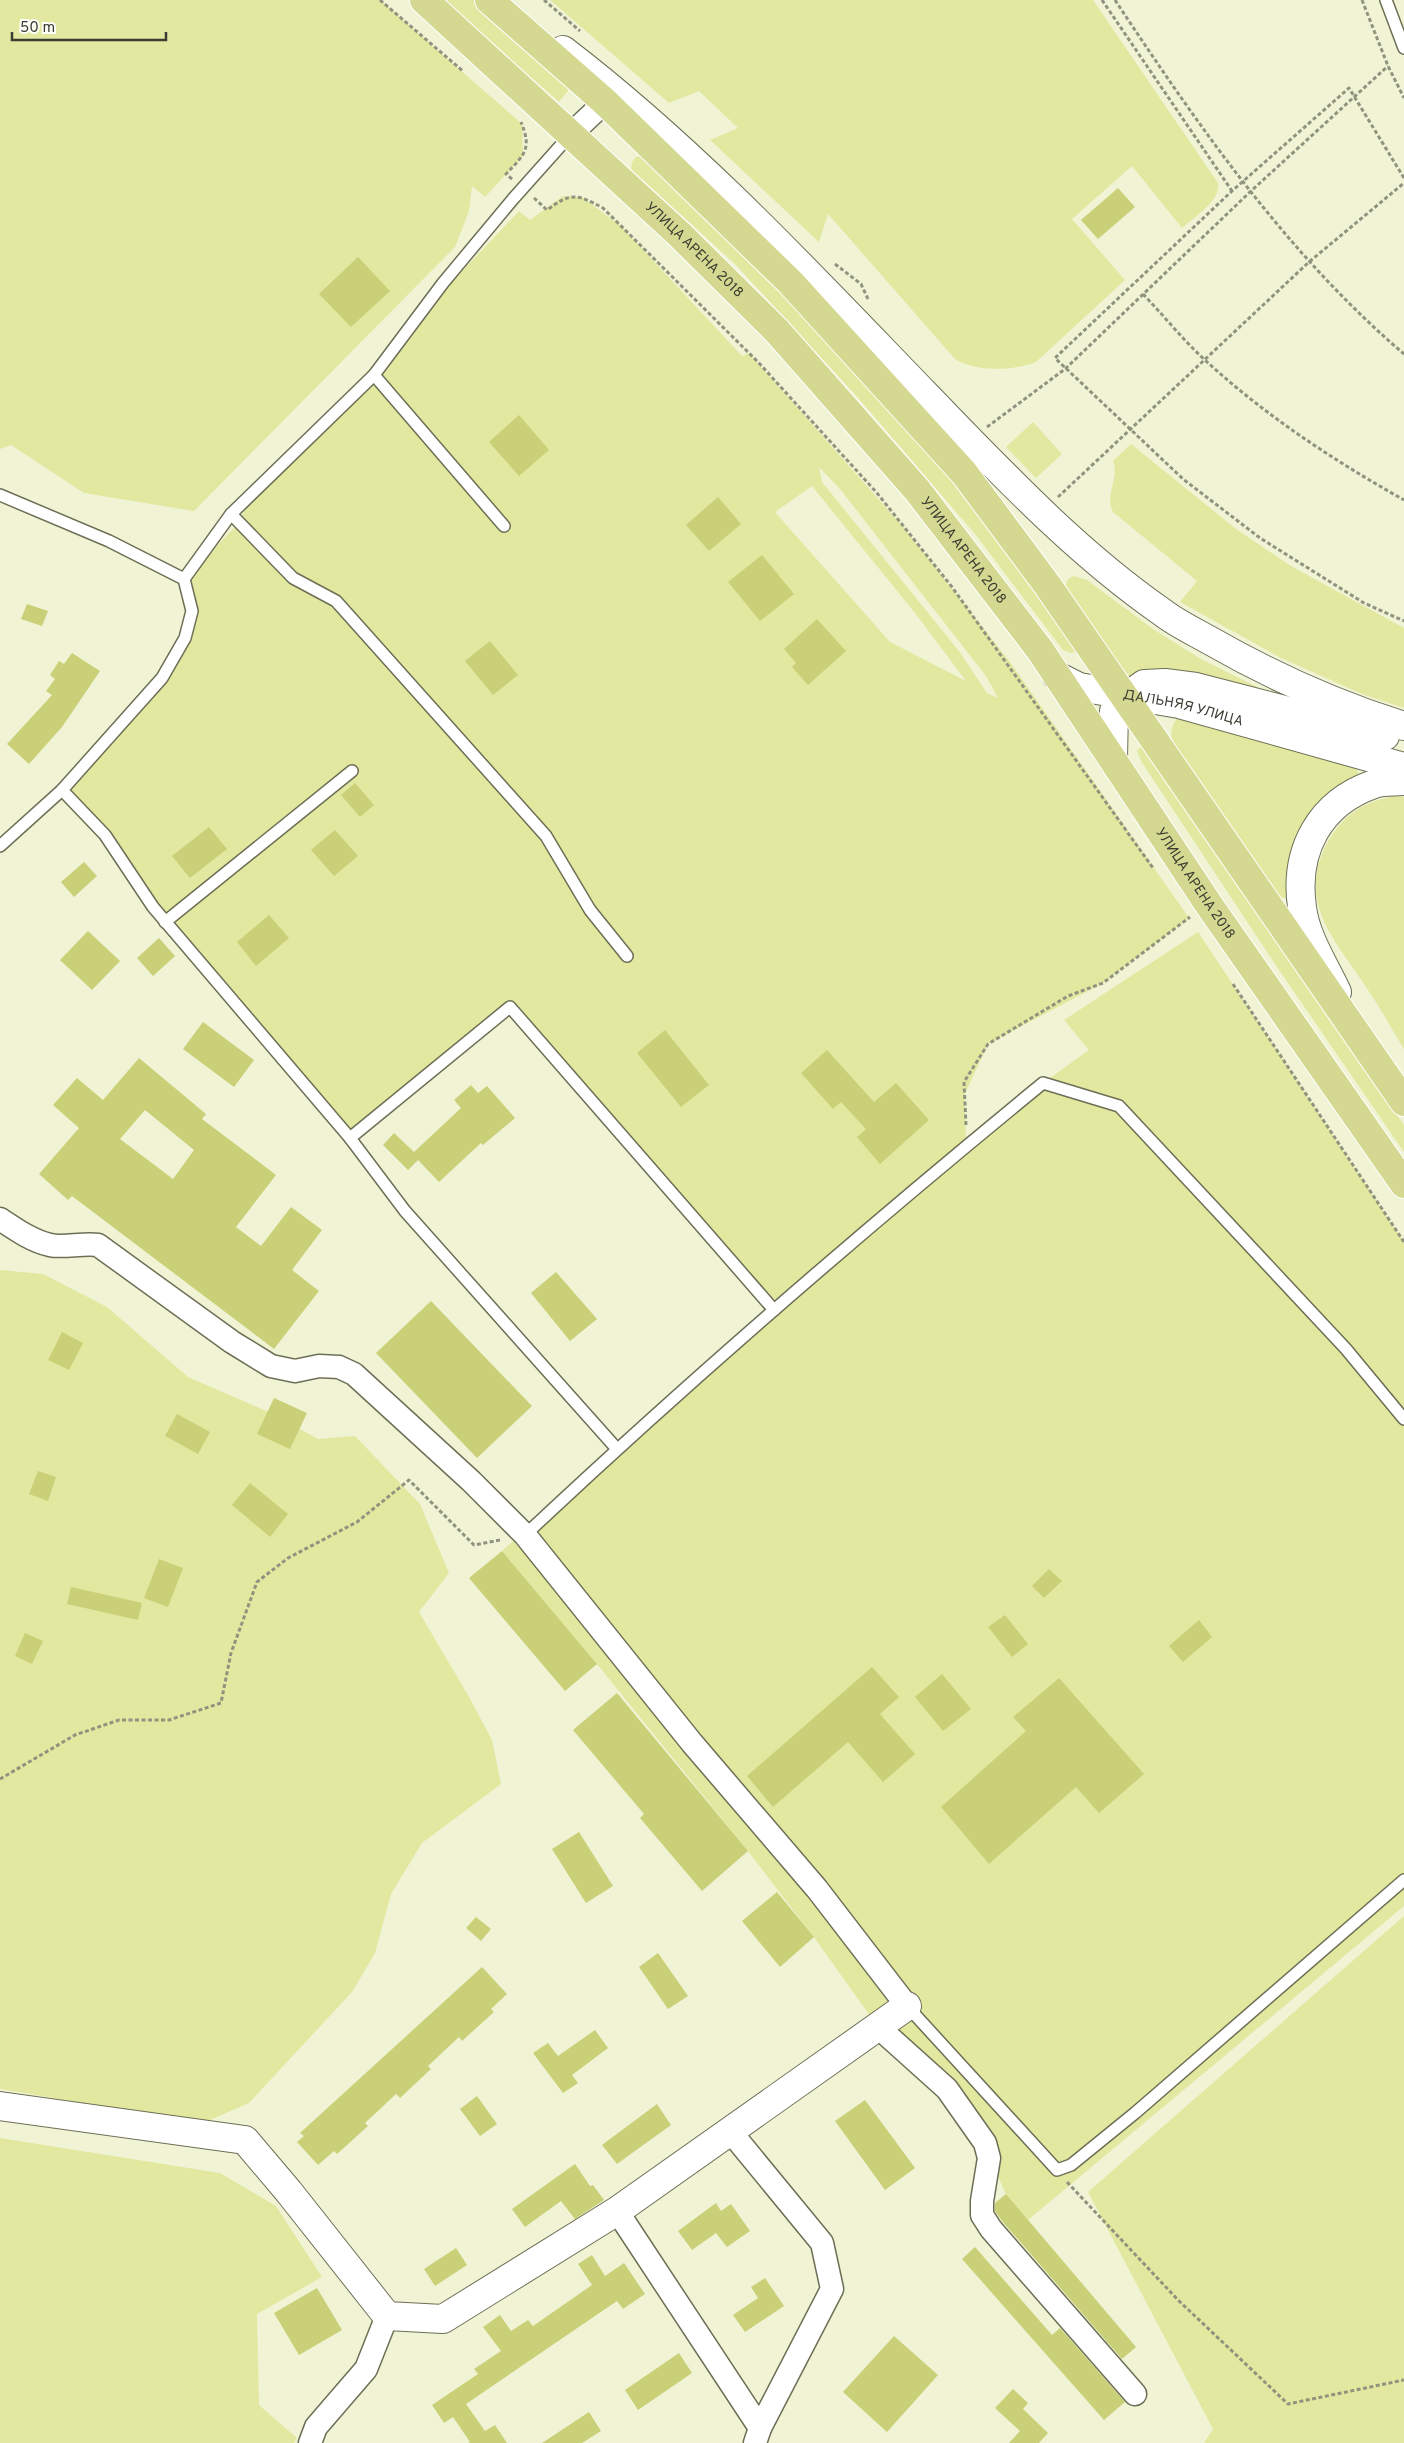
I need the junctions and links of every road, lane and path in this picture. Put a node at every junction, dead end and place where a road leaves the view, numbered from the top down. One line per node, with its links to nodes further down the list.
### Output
1 (380, 0): 11 (path)
2 (424, 0): 16 (main road, УЛИЦА АРЕНА 2018)
3 (489, 0): 14 (main road)
4 (499, 0): 43 (main road)
5 (1102, 0): 21 (path)
6 (1115, 0): 19 (path)
7 (1362, 0): 10 (path)
8 (1386, 0): 9 (lane)
9 (1404, 48)
10 (1388, 66): 12 (path); 13 (path)
11 (468, 76)
12 (1355, 98): 18 (path); 19 (path); 22 (path)
13 (1404, 98)
14 (605, 102): 16 (street); 42 (main road)
15 (520, 120): 17 (path)
16 (571, 134): 31 (lane); 41 (main road, УЛИЦА АРЕНА 2018)
17 (506, 174)
18 (1404, 178)
19 (1242, 182): 21 (path); 22 (path)
20 (1404, 183): 24 (path)
21 (1232, 192): 30 (path)
22 (1252, 192): 24 (path); 26 (path)
23 (547, 210): 51 (path)
24 (1309, 262): 28 (path); 29 (path)
25 (861, 284): 27 (path)
26 (1143, 294): 29 (path); 30 (path)
27 (869, 300)
28 (1404, 354)
29 (1205, 360): 32 (path); 35 (path)
30 (1065, 369): 32 (path); 33 (path)
31 (374, 376): 37 (lane); 38 (lane)
32 (1130, 430): 36 (path); 40 (path)
33 (982, 431)
34 (0, 495): 39 (lane)
35 (1404, 500)
36 (1052, 502)
37 (231, 514): 39 (lane); 54 (lane)
38 (504, 526)
39 (184, 579): 49 (lane)
40 (1404, 621)
41 (1057, 676): 42 (main road); 45 (main road, УЛИЦА АРЕНА 2018)
42 (1126, 696): 44 (main road, ДАЛЬНЯЯ УЛИЦА); 45 (main road); 46 (main road, ДАЛЬНЯЯ УЛИЦА); 56 (main road)
43 (1404, 726)
44 (1404, 740)
45 (1113, 758): 52 (main road, УЛИЦА АРЕНА 2018)
46 (1404, 768)
47 (352, 771): 53 (lane)
48 (1404, 781): 56 (main road)
49 (62, 790): 50 (lane); 53 (lane)
50 (0, 846)
51 (1154, 870)
52 (1193, 915): 59 (path); 60 (main road, УЛИЦА АРЕНА 2018)
53 (165, 922): 58 (lane)
54 (628, 956)
55 (1231, 982): 62 (path)
56 (1354, 1027): 57 (main road)
57 (1404, 1102)
58 (350, 1138): 63 (lane); 65 (lane)
59 (966, 1146): 63 (lane); 64 (lane)
60 (1404, 1184)
61 (0, 1219): 66 (street)
62 (1404, 1242)
63 (774, 1310): 65 (lane)
64 (1404, 1419)
65 (617, 1449): 66 (lane)
66 (525, 1535): 67 (path); 69 (street)
67 (0, 1778)
68 (1404, 1880): 73 (lane)
69 (907, 2006): 70 (main road); 73 (lane)
70 (878, 2027): 72 (main road); 77 (street)
71 (0, 2106): 75 (main road)
72 (730, 2131): 74 (main road); 78 (street)
73 (1057, 2170): 76 (path)
74 (617, 2211): 75 (main road); 78 (street)
75 (387, 2316): 79 (street)
76 (1404, 2380)
77 (1135, 2394)
78 (758, 2435)
79 (310, 2443)

